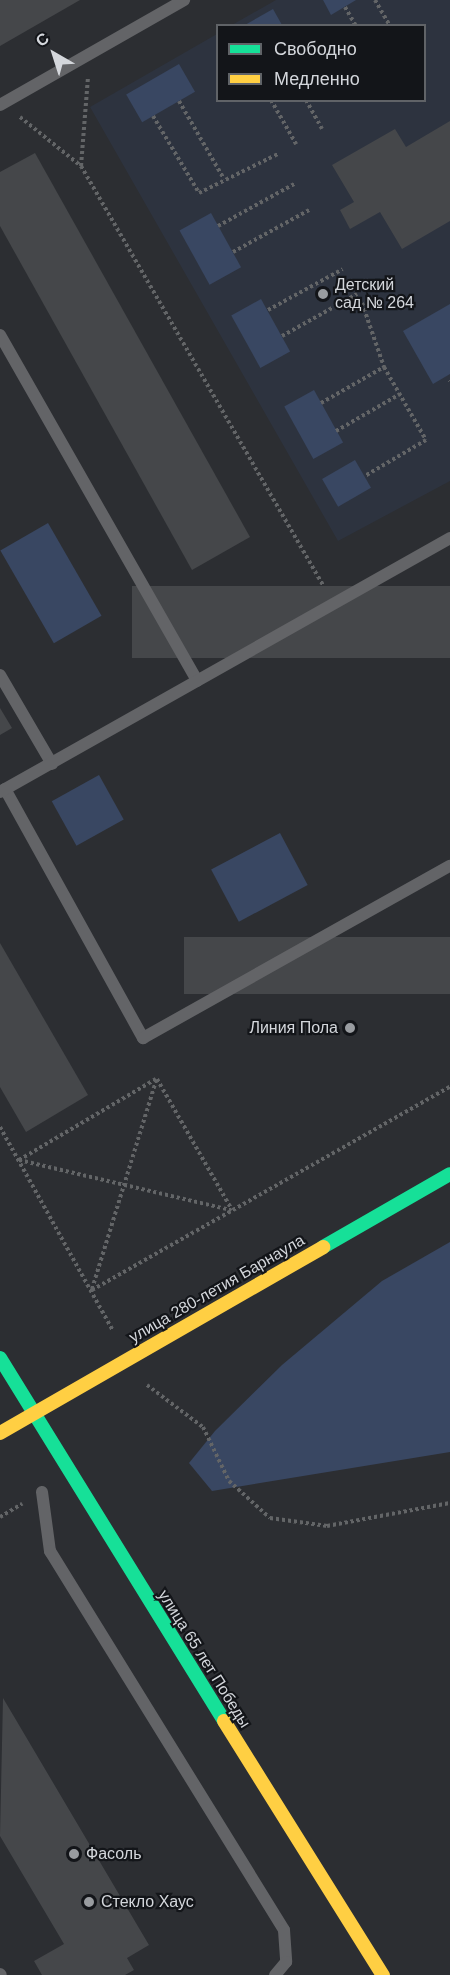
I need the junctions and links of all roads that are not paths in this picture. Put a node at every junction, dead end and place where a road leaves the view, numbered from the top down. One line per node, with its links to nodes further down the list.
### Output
1 (184, 0): 2 (lane)
2 (2, 104)
3 (0, 334): 6 (lane)
4 (450, 538): 6 (lane)
5 (0, 675): 7 (lane)
6 (197, 681): 7 (lane)
7 (52, 764): 8 (lane)
8 (2, 791): 9 (lane)
9 (450, 866)
10 (450, 1174): 12 (street, улица 280-летия Барнаула)
11 (0, 1358): 12 (street, улица 65 лет Победы)
12 (32, 1415): 13 (street, улица 280-летия Барнаула); 16 (street, улица 65 лет Победы)
13 (0, 1433)
14 (42, 1492): 15 (lane)
15 (275, 1975)
16 (383, 1975)

